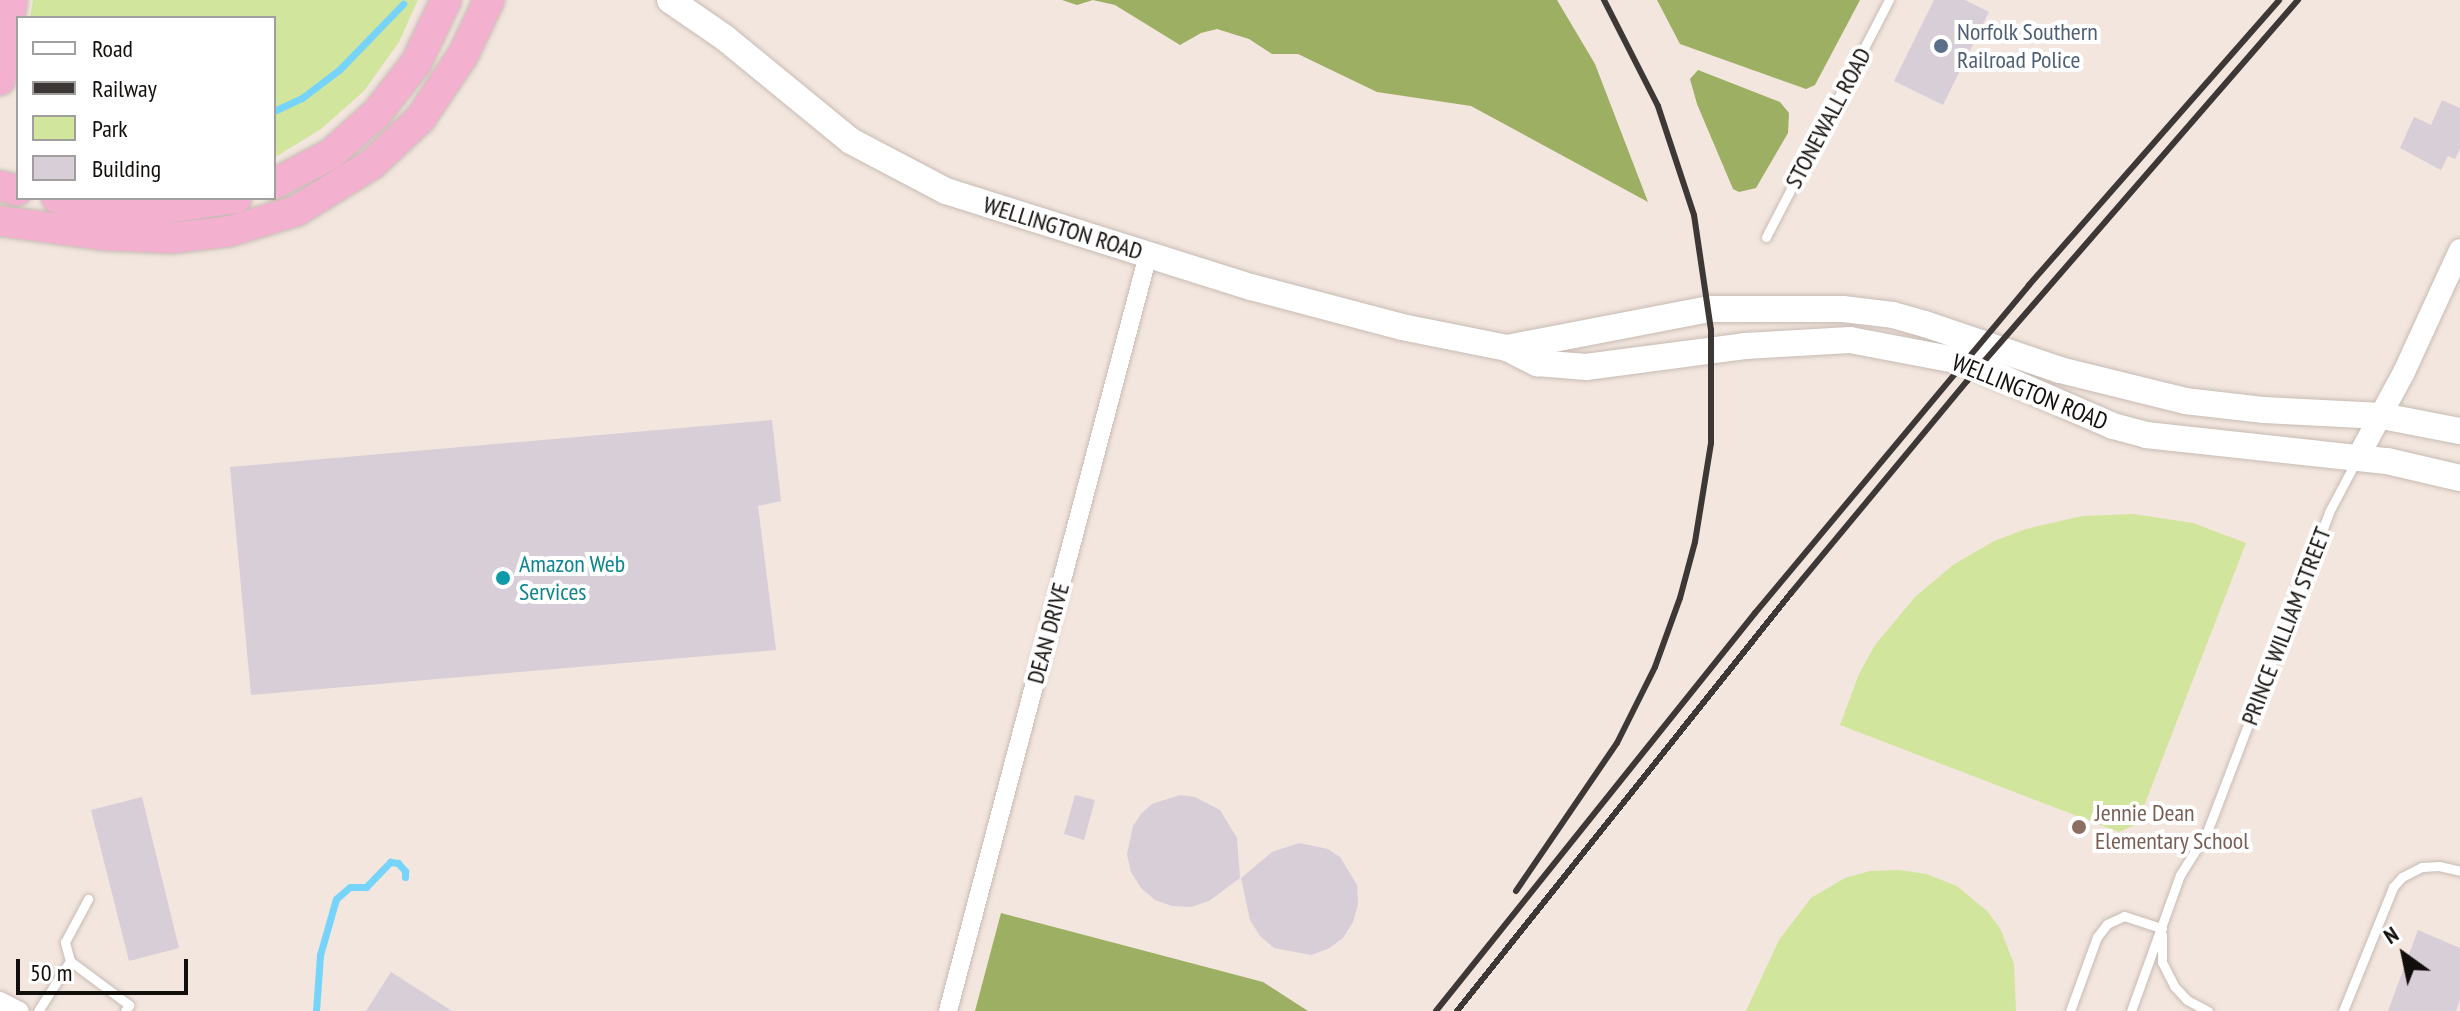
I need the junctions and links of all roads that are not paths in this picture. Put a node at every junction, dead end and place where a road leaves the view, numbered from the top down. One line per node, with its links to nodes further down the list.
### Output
1 (12, 0): 6 (highway)
2 (446, 0): 7 (highway)
3 (489, 0): 10 (highway)
4 (670, 0): 13 (main road, WELLINGTON ROAD)
5 (1889, 0): 11 (lane, STONEWALL ROAD)
6 (0, 80)
7 (276, 183)
8 (67, 200): 9 (highway)
9 (222, 200)
10 (0, 221)
11 (1766, 237)
12 (2460, 250): 15 (street, PRINCE WILLIAM STREET)
13 (1148, 255): 14 (main road, WELLINGTON ROAD); 27 (street, DEAN DRIVE)
14 (1507, 348): 15 (main road, WELLINGTON ROAD); 17 (main road, WELLINGTON ROAD)
15 (2382, 416): 16 (main road, WELLINGTON ROAD); 17 (street, PRINCE WILLIAM STREET)
16 (2460, 431)
17 (2357, 459): 18 (main road, WELLINGTON ROAD); 21 (lane, PRINCE WILLIAM STREET)
18 (2460, 478)
19 (2460, 871): 31 (lane)
20 (88, 899): 22 (lane)
21 (2162, 928): 28 (lane); 29 (lane, PRINCE WILLIAM STREET); 30 (lane)
22 (70, 961): 25 (lane); 26 (lane)
23 (0, 1001): 24 (street)
24 (20, 1011)
25 (38, 1011)
26 (125, 1011)
27 (948, 1011)
28 (2070, 1011)
29 (2131, 1011)
30 (2208, 1011)
31 (2343, 1011)

